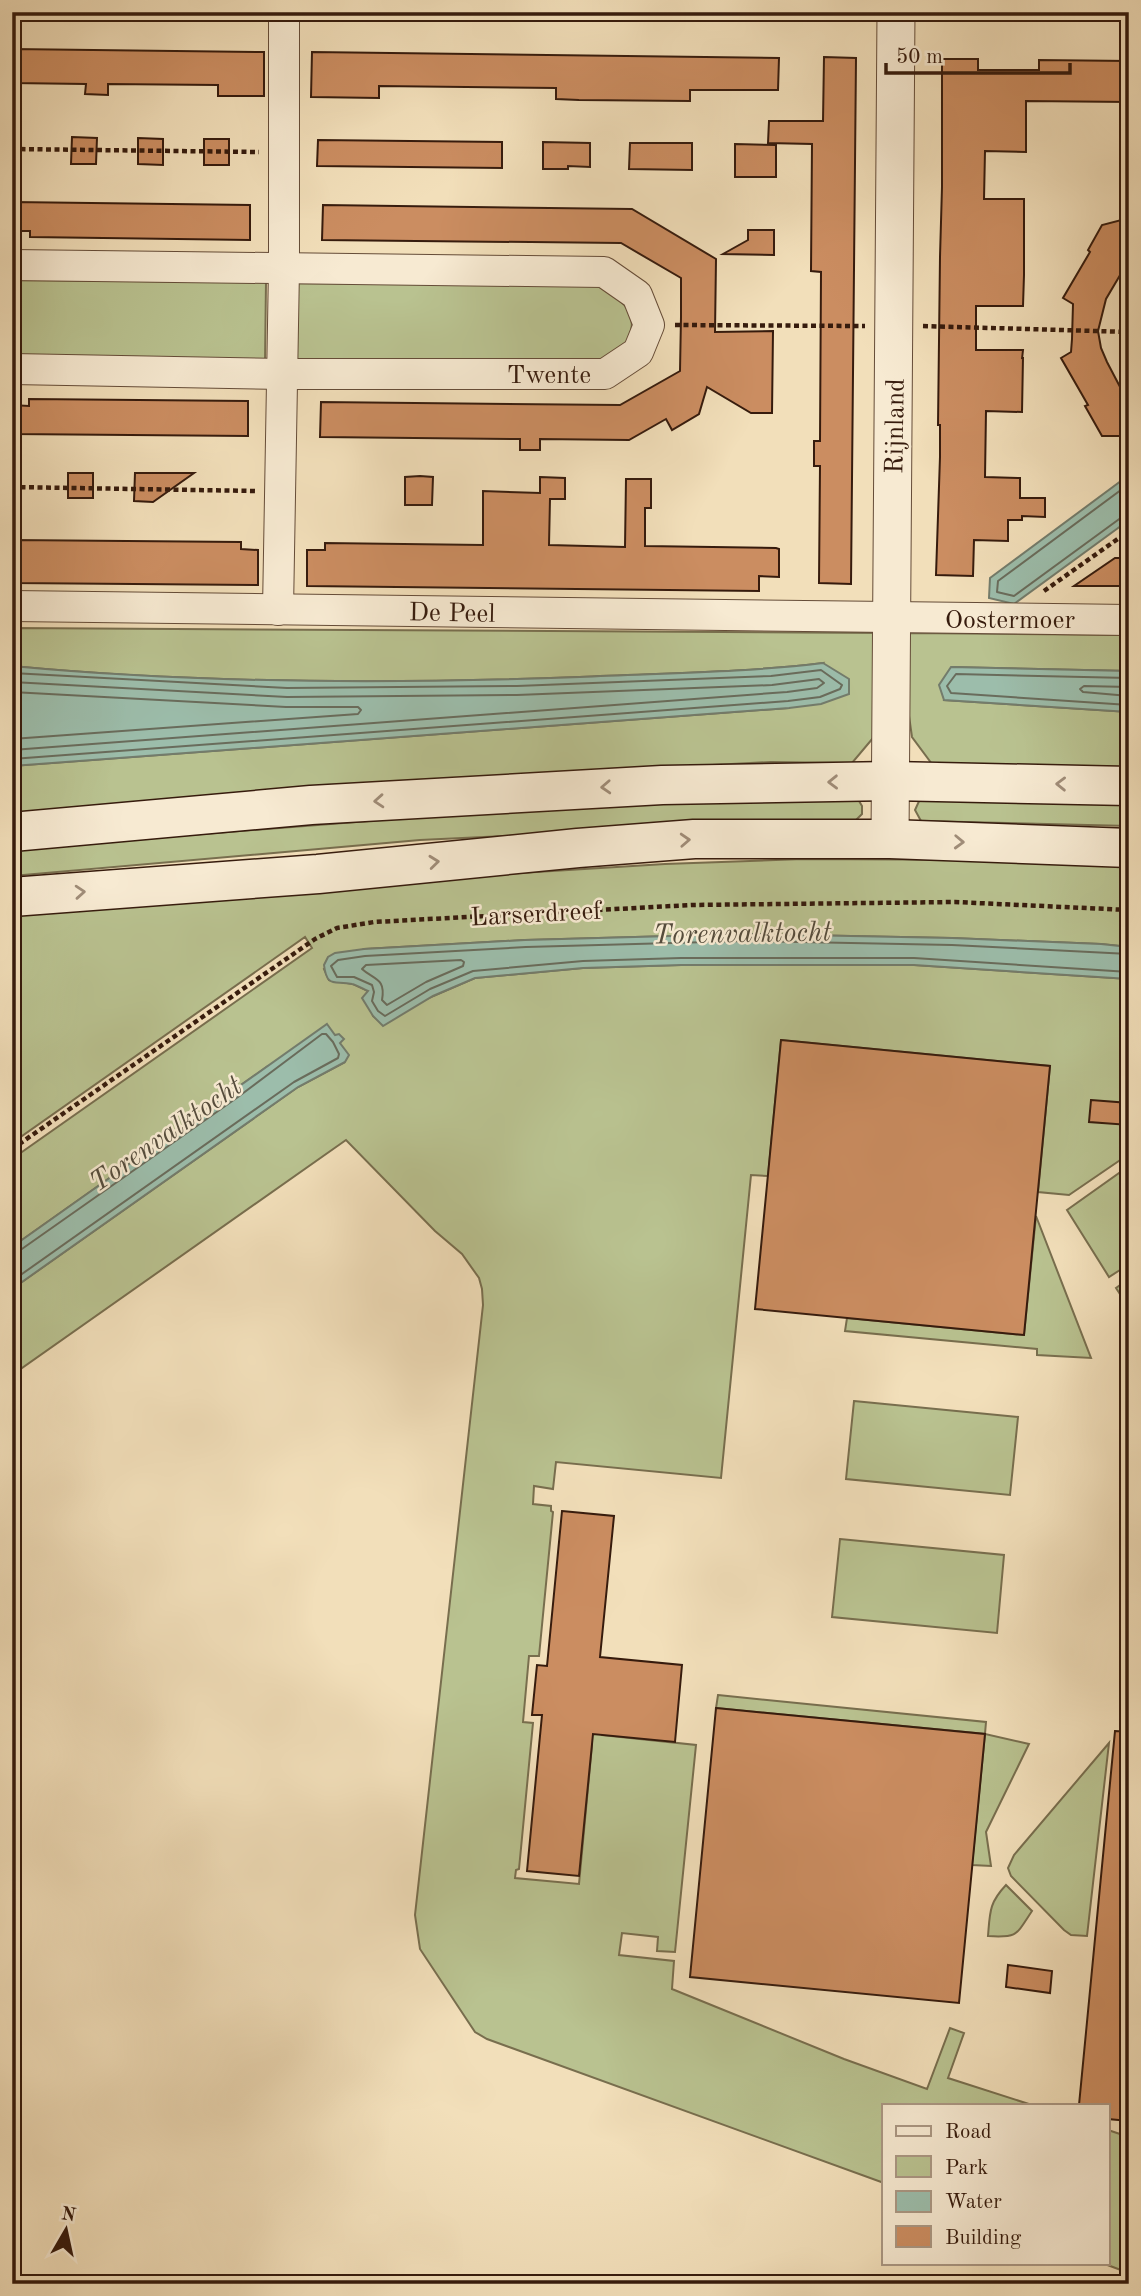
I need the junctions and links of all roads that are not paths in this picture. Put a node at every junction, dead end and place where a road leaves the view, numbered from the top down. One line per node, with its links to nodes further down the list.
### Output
1 (284, 12): 4 (street)
2 (896, 12): 9 (street, Rijnland)
3 (12, 265): 4 (street, Twente)
4 (284, 268): 6 (street); 6 (street, Twente)
5 (12, 369): 6 (street, Twente)
6 (282, 374): 8 (street)
7 (12, 606): 8 (street, De Peel)
8 (278, 610): 9 (street, De Peel)
9 (891, 618): 10 (street, Oostermoer); 11 (street, Rijnland)
10 (1129, 620)
11 (891, 780): 12 (main road, one-way to 11); 13 (main road, one-way to 13); 14 (street, Rijnland)
12 (1129, 786)
13 (12, 831)
14 (890, 839): 15 (main road, one-way to 15); 16 (main road, one-way to 14)
15 (1129, 848)
16 (12, 897)

